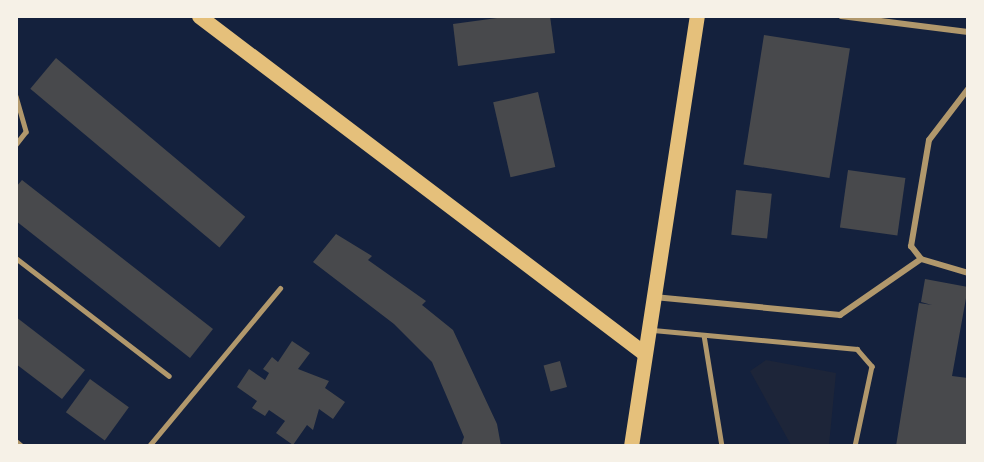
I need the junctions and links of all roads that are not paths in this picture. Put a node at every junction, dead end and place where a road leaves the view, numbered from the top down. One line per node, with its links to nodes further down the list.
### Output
1 (199, 16): 15 (main road)
2 (697, 16): 12 (main road)
3 (841, 16): 4 (street)
4 (968, 32)
5 (968, 89): 9 (street)
6 (16, 96): 7 (lane)
7 (16, 145)
8 (16, 258): 16 (lane)
9 (921, 259): 10 (street); 12 (street)
10 (968, 273)
11 (280, 288): 19 (lane)
12 (652, 297): 13 (main road)
13 (647, 329): 14 (lane); 15 (main road)
14 (704, 335): 21 (lane); 22 (lane)
15 (644, 353): 20 (main road)
16 (169, 376)
17 (16, 441): 18 (lane)
18 (22, 446)
19 (149, 446)
20 (631, 446)
21 (722, 446)
22 (855, 446)

